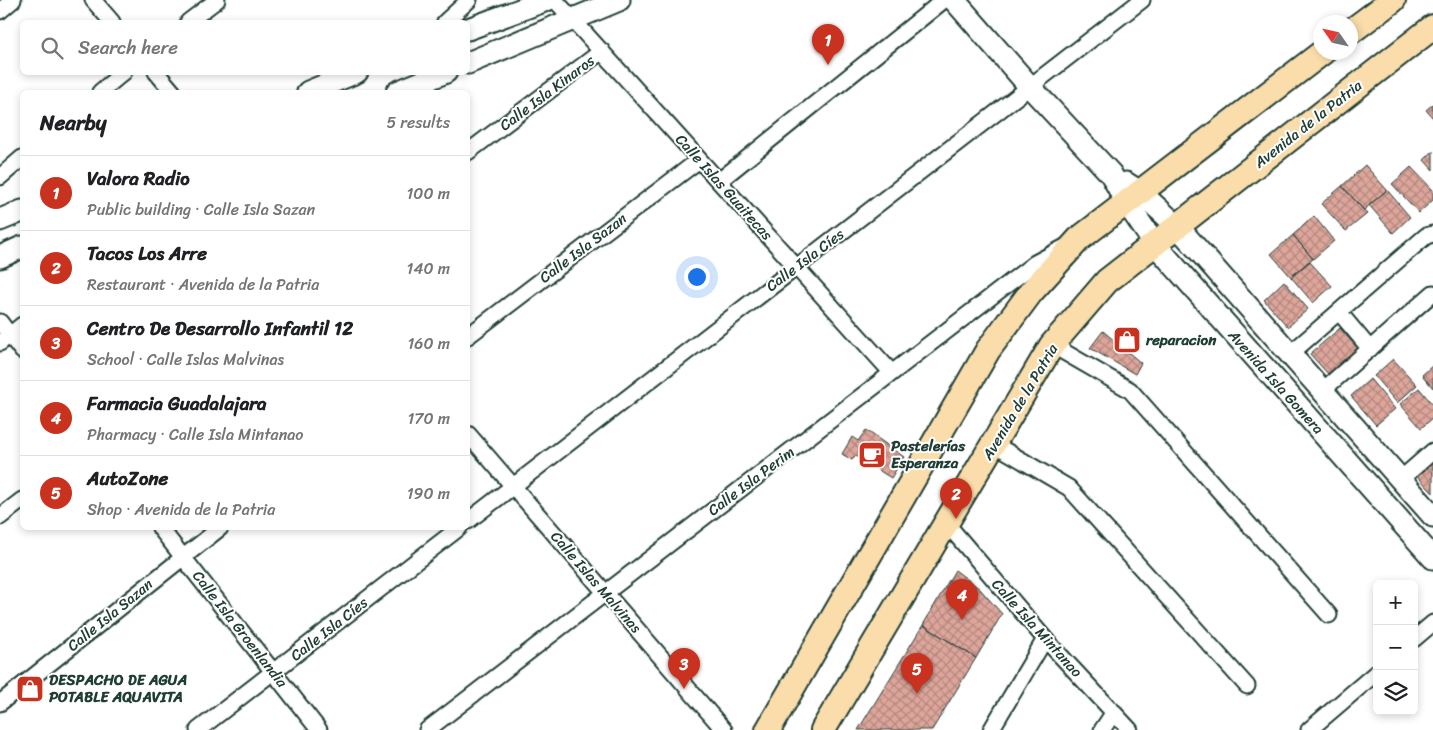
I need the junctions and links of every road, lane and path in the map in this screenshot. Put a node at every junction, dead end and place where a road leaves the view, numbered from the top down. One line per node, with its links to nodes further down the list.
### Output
1 (13, 0): 12 (street)
2 (93, 0): 13 (street)
3 (217, 0): 14 (street)
4 (470, 0): 15 (street)
5 (547, 0): 19 (street)
6 (556, 0): 16 (street, Calle Islas Guaitecas)
7 (619, 0): 16 (street)
8 (944, 0): 36 (street)
9 (954, 0): 27 (street, Avenida Isla Gomera)
10 (1142, 0): 27 (street, Calle Isla Cíes)
11 (1393, 0): 17 (main road)
12 (0, 11)
13 (110, 20)
14 (191, 20)
15 (447, 20)
16 (573, 20): 20 (street, Calle Islas Guaitecas); 22 (street)
17 (1358, 26)
18 (1433, 27): 40 (main road, Avenida de la Patria)
19 (470, 28)
20 (602, 51): 32 (street, Calle Isla Kinaros); 34 (street, Calle Islas Guaitecas)
21 (1313, 60): 37 (main road)
22 (470, 62)
23 (120, 75): 28 (street)
24 (159, 75): 29 (street)
25 (350, 75): 30 (street)
26 (439, 75): 31 (street)
27 (1031, 88): 37 (street, Avenida Isla Gomera); 46 (street, Calle Isla Cíes)
28 (102, 90)
29 (171, 90)
30 (313, 90)
31 (403, 90)
32 (470, 150)
33 (20, 160): 35 (street)
34 (699, 160): 36 (street, Calle Islas Guaitecas); 51 (street, Calle Isla Sazan)
35 (0, 176)
36 (719, 181): 46 (street, Calle Islas Guaitecas)
37 (1133, 197): 40 (street, Avenida Isla Gomera); 42 (main road); 43 (street, Avenida Isla Gomera)
38 (20, 211): 39 (street)
39 (0, 220)
40 (1176, 226): 43 (main road, Avenida de la Patria); 56 (street, Avenida Isla Gomera)
41 (1433, 234): 48 (street)
42 (1079, 239): 57 (street, Calle Isla Perim); 88 (main road)
43 (1154, 244): 53 (main road, Avenida de la Patria); 73 (street, Avenida Isla Gomera)
44 (20, 249): 45 (street)
45 (0, 257)
46 (795, 267): 57 (street, Calle Islas Guaitecas); 63 (street, Calle Isla Cíes)
47 (1433, 293): 54 (street)
48 (1339, 312): 54 (street); 56 (street)
49 (0, 322): 52 (street)
50 (20, 327): 52 (street)
51 (470, 334)
52 (5, 339): 55 (street)
53 (1052, 345): 60 (main road, Avenida de la Patria); 75 (street)
54 (1370, 349): 58 (street)
55 (20, 350)
56 (1290, 354): 58 (street, Avenida Isla Gomera)
57 (892, 373): 74 (street, Calle Isla Perim)
58 (1322, 391): 62 (street, Avenida Isla Gomera)
59 (470, 436): 63 (street, Calle Islas Malvinas)
60 (994, 444): 68 (main road, Avenida de la Patria); 81 (street)
61 (1433, 451): 62 (street)
62 (1401, 479): 65 (street, Avenida Isla Gomera)
63 (513, 486): 67 (street, Calle Isla Cíes); 74 (street, Calle Islas Malvinas)
64 (20, 502): 66 (street)
65 (1433, 516)
66 (0, 517)
67 (470, 519)
68 (947, 524): 78 (street, Calle Isla Mintanao); 89 (main road, Avenida de la Patria)
69 (162, 530): 72 (street, Calle Isla Groenlandia)
70 (217, 530): 72 (street, Calle Isla Sazan)
71 (457, 530): 79 (street, Calle Isla Cíes)
72 (183, 556): 79 (street, Calle Isla Groenlandia); 82 (street, Calle Isla Sazan)
73 (1433, 558)
74 (604, 592): 86 (street, Calle Isla Perim); 87 (street, Calle Islas Malvinas)
75 (1329, 615)
76 (1433, 623): 77 (street)
77 (1418, 636)
78 (1045, 639): 83 (street, Calle Isla Mintanao); 90 (street)
79 (273, 672): 84 (street, Calle Isla Cíes); 85 (street, Calle Isla Groenlandia)
80 (1373, 675): 93 (street)
81 (1247, 686)
82 (0, 703)
83 (1114, 712): 91 (street); 92 (street, Calle Isla Mintanao)
84 (198, 730)
85 (319, 730)
86 (427, 730)
87 (724, 730)
88 (768, 730)
89 (823, 730)
90 (991, 730)
91 (1102, 730)
92 (1130, 730)
93 (1309, 730)

